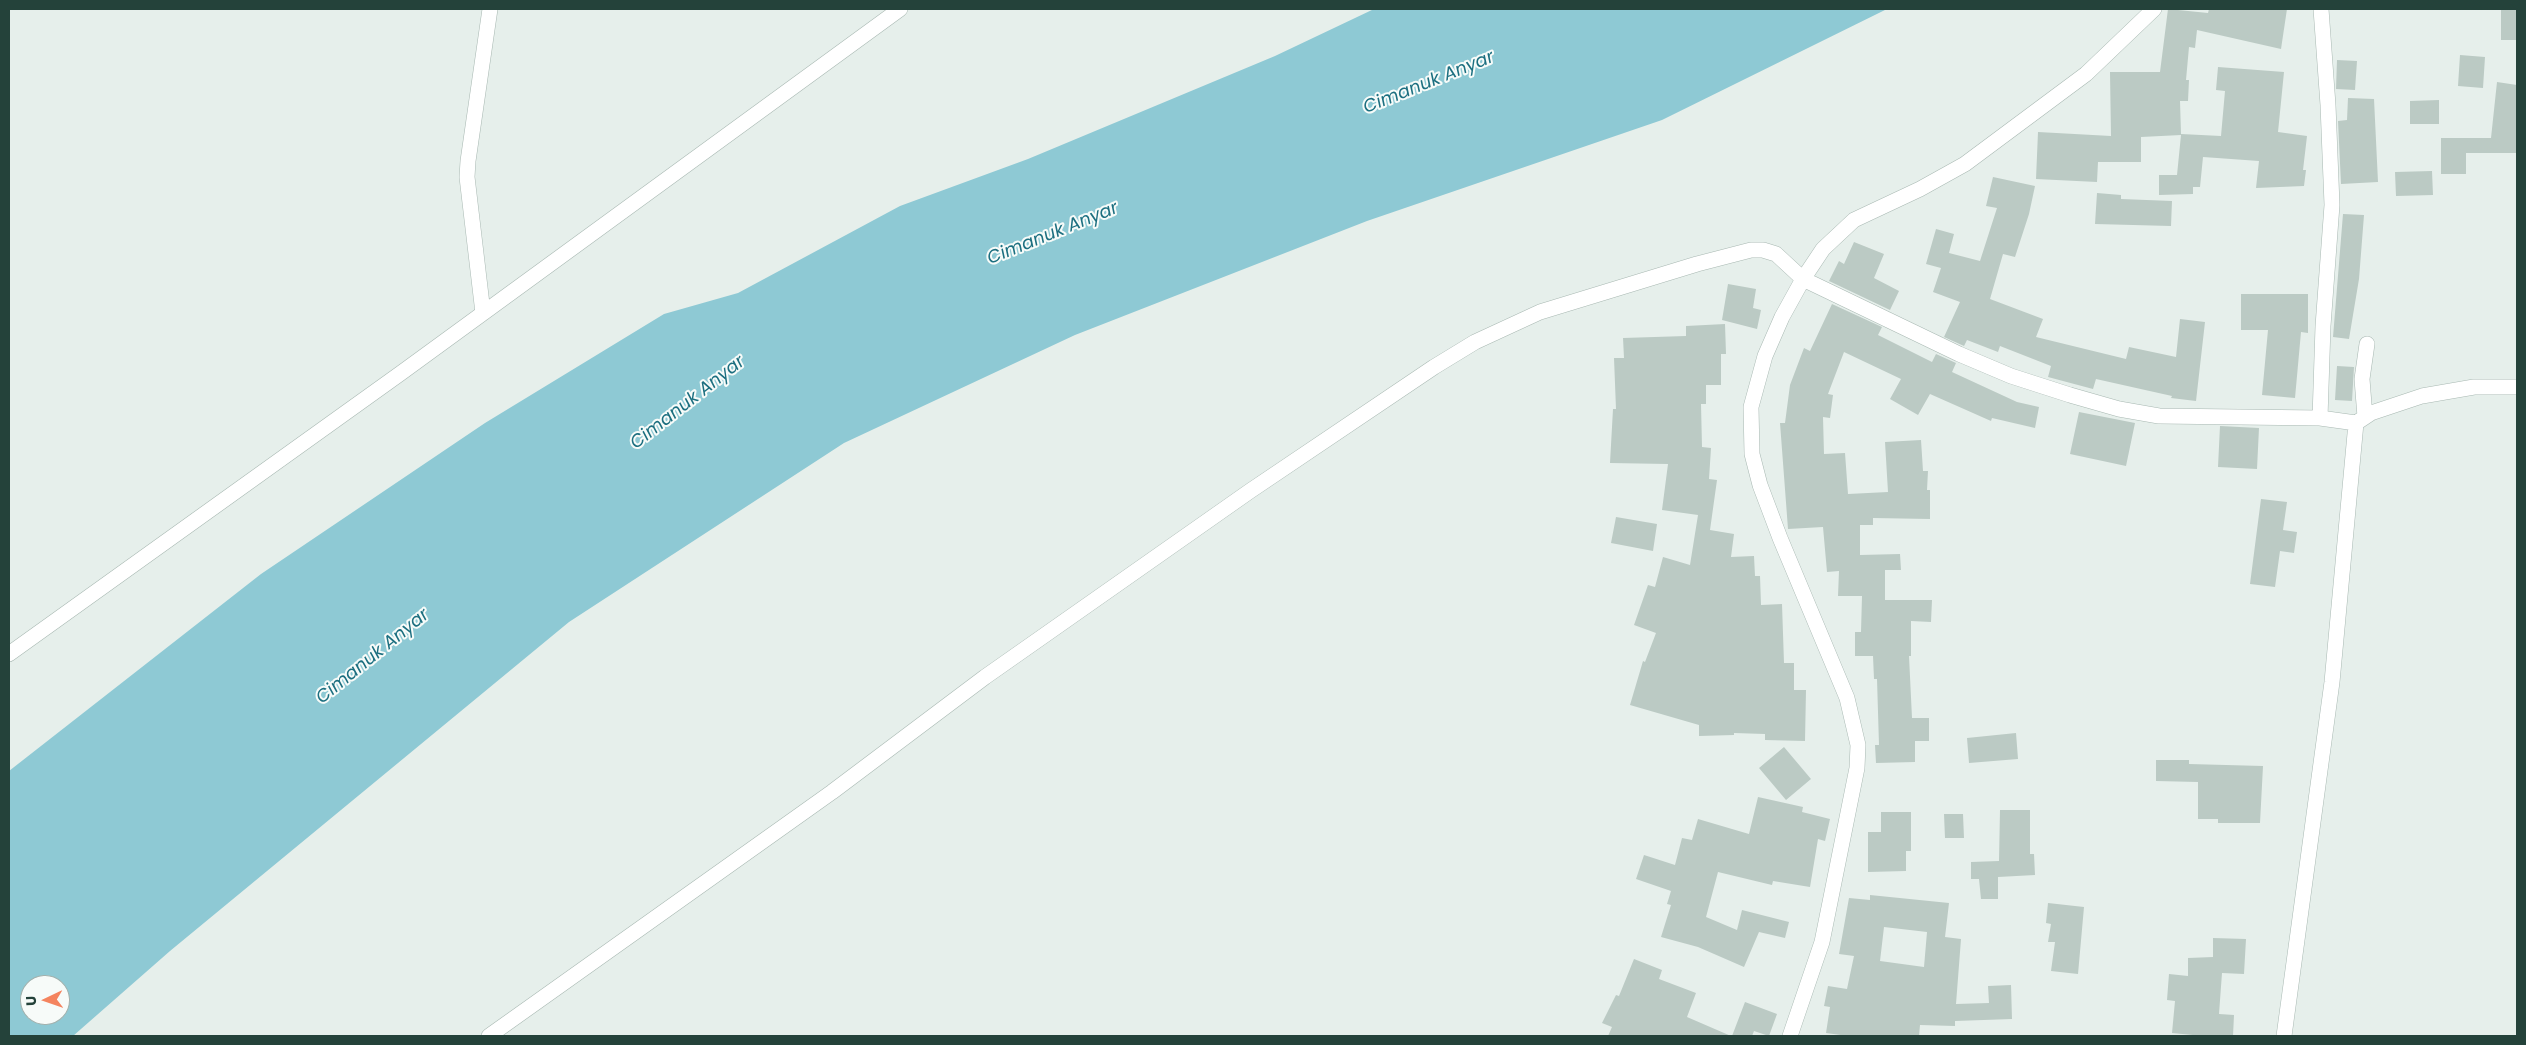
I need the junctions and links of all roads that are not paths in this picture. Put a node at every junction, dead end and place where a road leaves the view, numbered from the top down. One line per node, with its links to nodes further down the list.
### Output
1 (490, 9): 6 (street)
2 (900, 9): 6 (street)
3 (2154, 9): 5 (street)
4 (2321, 9): 9 (street)
5 (1803, 279): 9 (street); 12 (street); 13 (street)
6 (483, 313): 11 (street)
7 (2367, 344): 10 (street)
8 (2517, 386): 10 (street)
9 (2320, 418): 10 (street)
10 (2360, 420): 14 (street)
11 (9, 654)
12 (489, 1036)
13 (1790, 1036)
14 (2284, 1036)

